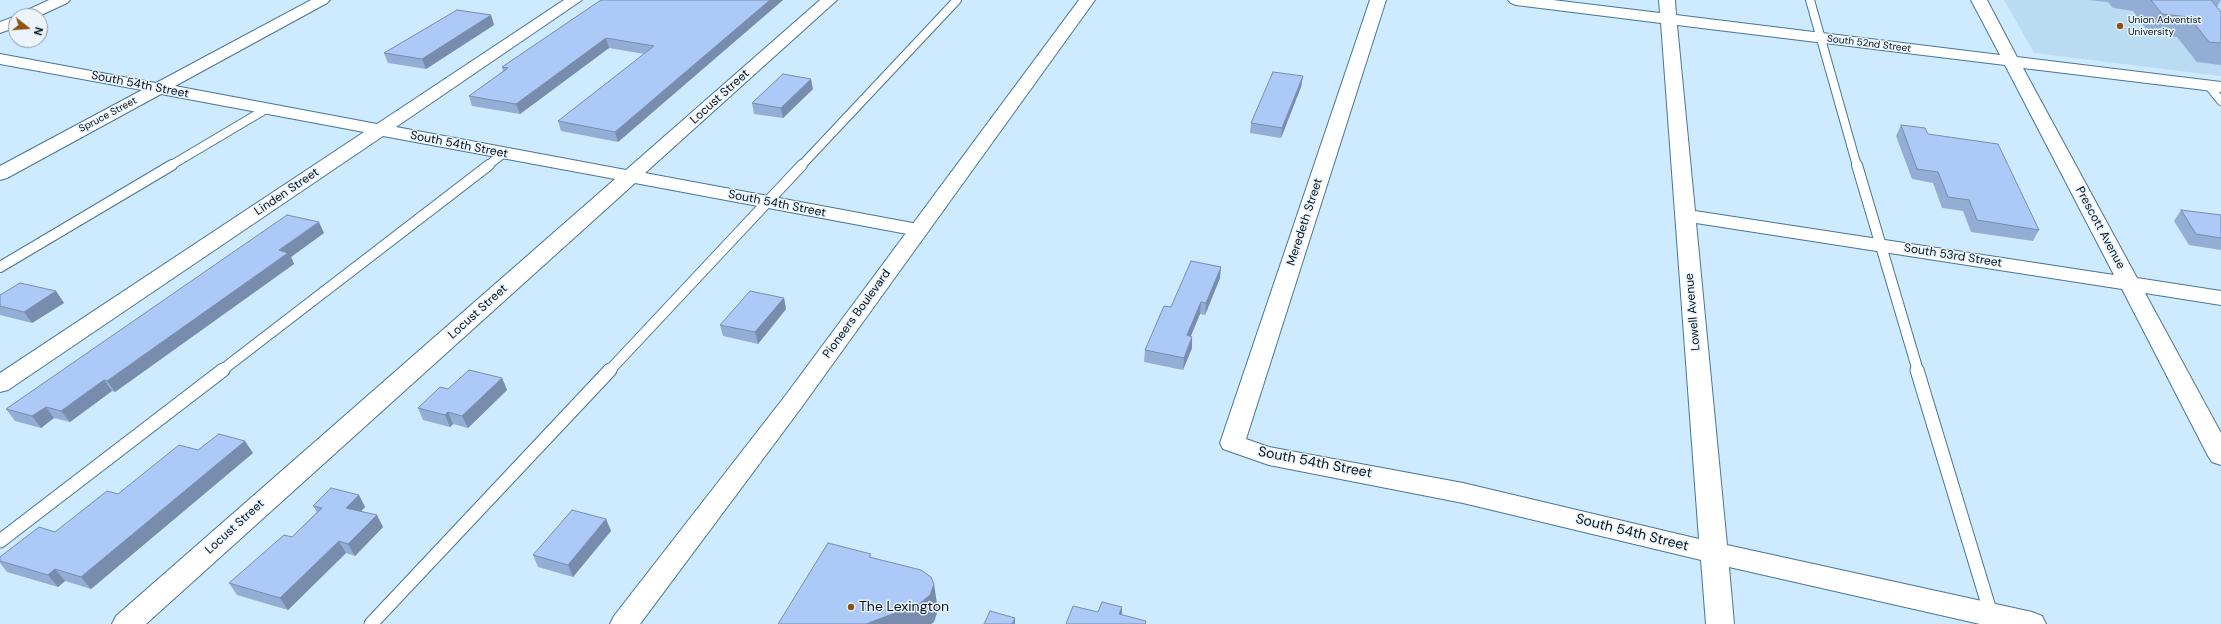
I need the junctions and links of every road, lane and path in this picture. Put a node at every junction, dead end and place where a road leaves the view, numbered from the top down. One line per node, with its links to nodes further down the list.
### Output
1 (62, 0): 11 (street)
2 (322, 0): 17 (street, Spruce Street)
3 (574, 0): 20 (street, Linden Street)
4 (829, 0): 23 (street, Locust Street)
5 (956, 0): 24 (lane)
6 (1087, 0): 26 (street, Pioneers Boulevard)
7 (1378, 0): 32 (street, Meredeth Street)
8 (1516, 0): 12 (street, South 52nd Street)
9 (1810, 0): 13 (lane)
10 (1979, 0): 15 (street, Prescott Avenue)
11 (44, 8)
12 (1668, 10): 13 (street, South 52nd Street); 25 (street, Lowell Avenue)
13 (1821, 38): 15 (street, South 52nd Street); 27 (lane)
14 (0, 58): 17 (street, South 54th Street)
15 (2011, 61): 16 (street, South 52nd Street); 29 (street, Prescott Avenue)
16 (2215, 86): 18 (lane)
17 (158, 88): 19 (street, South 54th Street); 22 (street, Spruce Street)
18 (2221, 101)
19 (266, 109): 20 (street, South 54th Street); 28 (lane)
20 (380, 130): 21 (street, South 54th Street); 31 (street, Linden Street)
21 (504, 153): 23 (street, South 54th Street); 34 (lane)
22 (0, 174)
23 (630, 177): 24 (street, South 54th Street); 37 (street, Locust Street)
24 (767, 202): 26 (street, South 54th Street); 38 (lane)
25 (1684, 215): 27 (street, South 53rd Street); 35 (street, Lowell Avenue)
26 (918, 230): 39 (street, Pioneers Boulevard)
27 (1880, 245): 29 (street, South 53rd Street); 36 (lane)
28 (0, 268)
29 (2129, 283): 30 (street, South 53rd Street); 33 (street, Prescott Avenue)
30 (2221, 298)
31 (0, 384)
32 (1232, 443): 35 (street, South 54th Street)
33 (2221, 456)
34 (0, 541)
35 (1714, 553): 36 (street, South 54th Street); 40 (street, Lowell Avenue)
36 (1993, 620): 41 (street, South 54th Street)
37 (126, 624)
38 (371, 624)
39 (624, 624)
40 (1720, 624)
41 (2032, 624)

